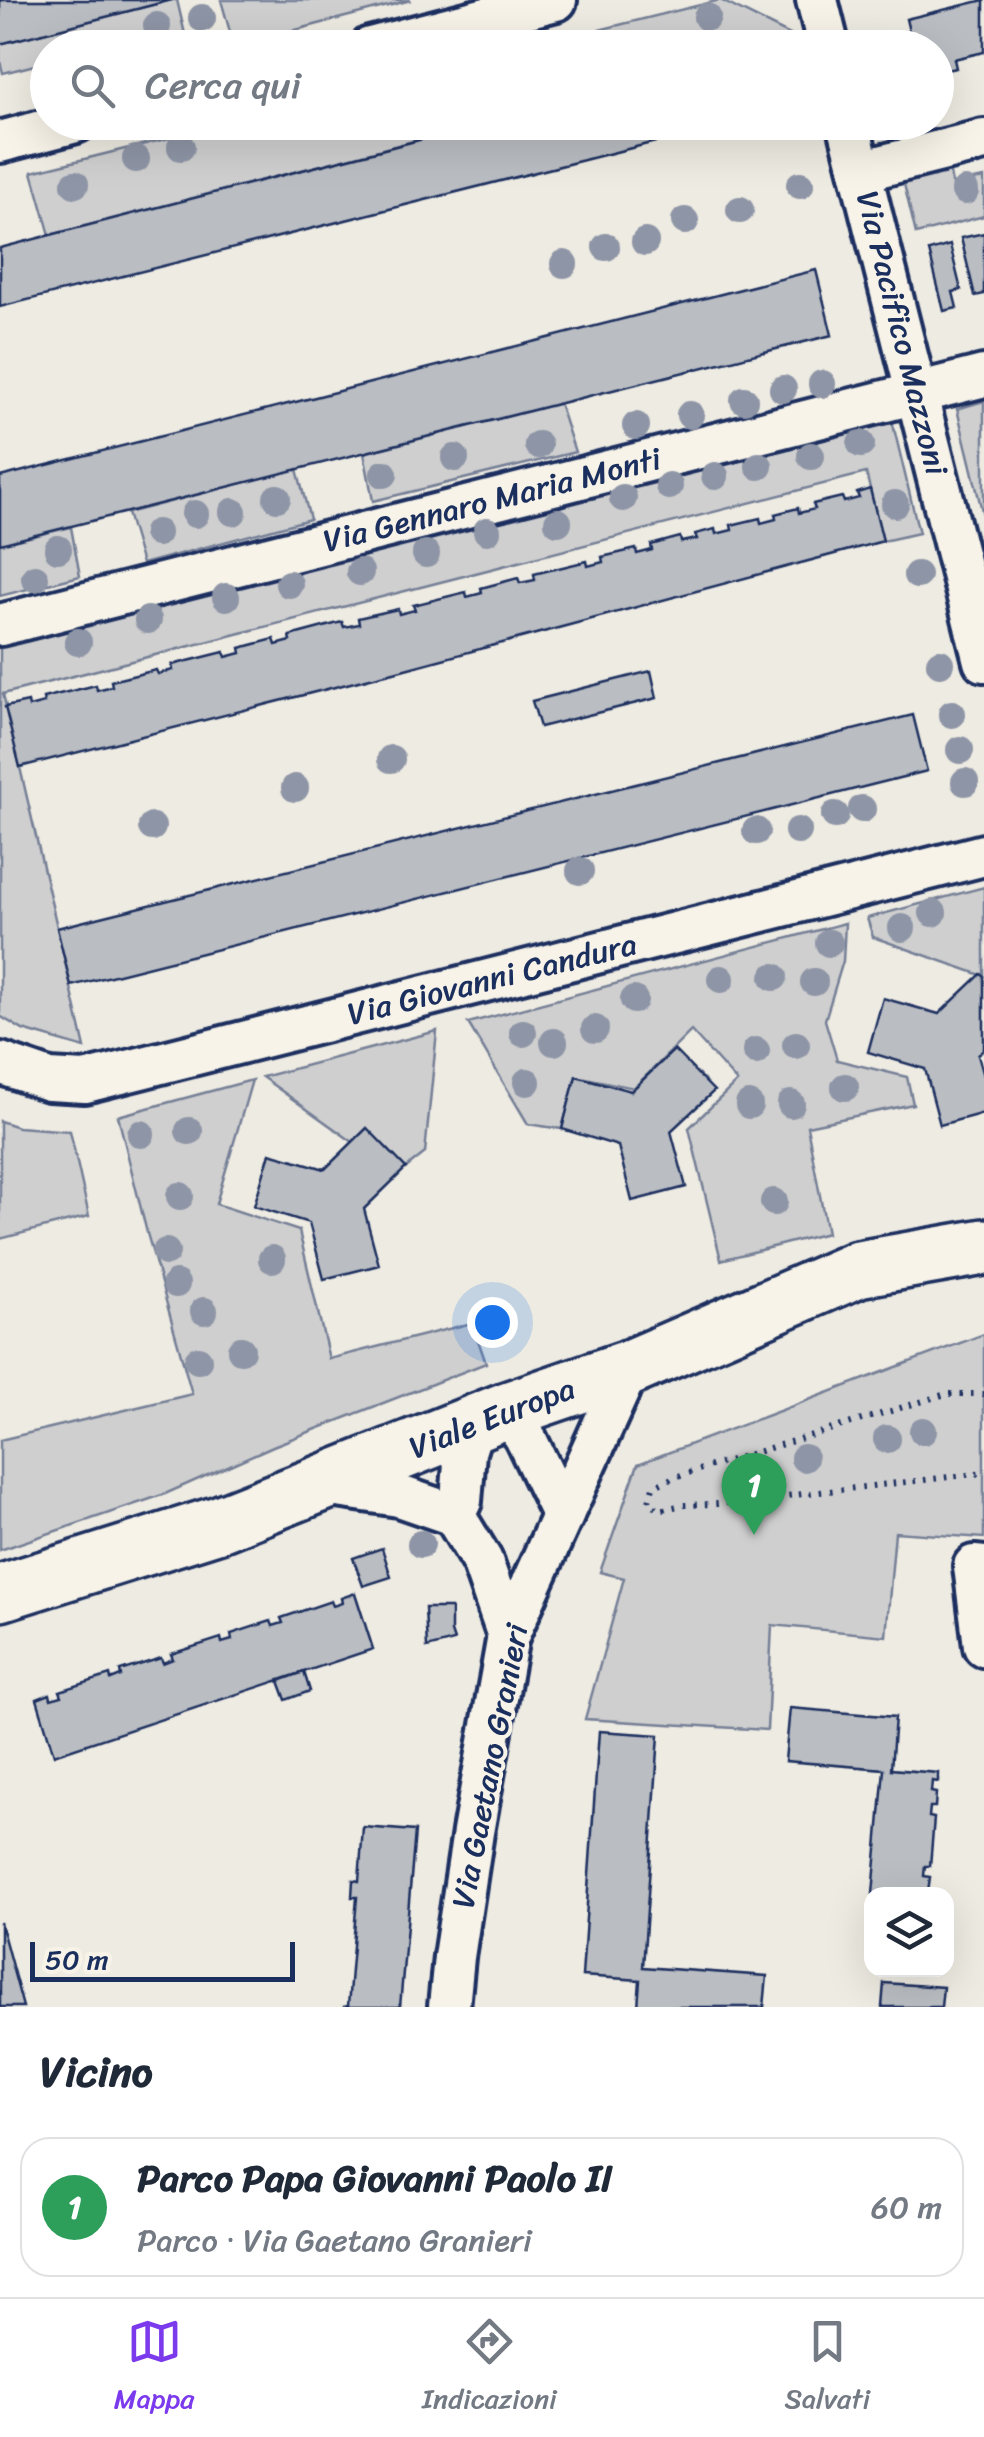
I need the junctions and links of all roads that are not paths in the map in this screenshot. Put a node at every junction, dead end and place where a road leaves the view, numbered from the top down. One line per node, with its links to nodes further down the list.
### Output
1 (556, 0): 3 (street)
2 (817, 0): 4 (street)
3 (440, 30)
4 (824, 30)
5 (30, 134): 8 (street)
6 (853, 140): 9 (street, Via Pacifico Mazzoni)
7 (984, 140): 9 (street)
8 (0, 142)
9 (861, 171): 11 (street, Via Pacifico Mazzoni)
10 (984, 376): 11 (street, Via Gennaro Maria Monti)
11 (918, 392): 12 (street, Via Pacifico Mazzoni); 13 (street, Via Gennaro Maria Monti)
12 (978, 616): 14 (street, Via Pacifico Mazzoni)
13 (0, 625)
14 (984, 660)
15 (984, 855): 16 (street, Via Giovanni Candura)
16 (0, 1062)
17 (984, 1248): 18 (main road, Viale Europa)
18 (629, 1368): 19 (main road, Viale Europa); 22 (street, Via Gaetano Granieri)
19 (491, 1417): 20 (main road, Viale Europa); 21 (street); 22 (street)
20 (320, 1484): 21 (street); 24 (main road, Viale Europa)
21 (454, 1516): 25 (street)
22 (564, 1516): 25 (street, Via Gaetano Granieri)
23 (979, 1567): 26 (street)
24 (0, 1594)
25 (508, 1636): 27 (street, Via Gaetano Granieri)
26 (984, 1646)
27 (449, 2007)

